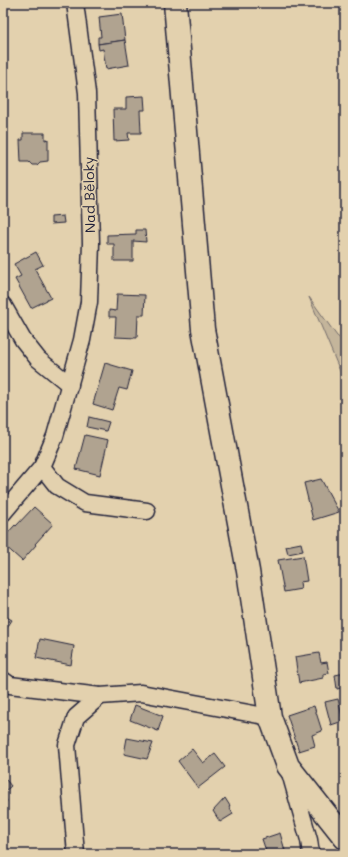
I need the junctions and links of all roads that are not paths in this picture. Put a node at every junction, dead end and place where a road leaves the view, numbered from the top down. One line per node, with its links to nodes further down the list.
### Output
1 (75, 3): 4 (street, Nad Běloky)
2 (175, 3): 10 (street)
3 (3, 304): 4 (street)
4 (70, 385): 5 (street, Nad Běloky)
5 (42, 468): 6 (street); 7 (street, Nad Běloky)
6 (147, 511)
7 (3, 513)
8 (3, 680): 9 (street)
9 (100, 696): 10 (street); 13 (street)
10 (270, 717): 11 (street)
11 (288, 766): 12 (street); 14 (street)
12 (345, 838)
13 (76, 854)
14 (311, 854)

